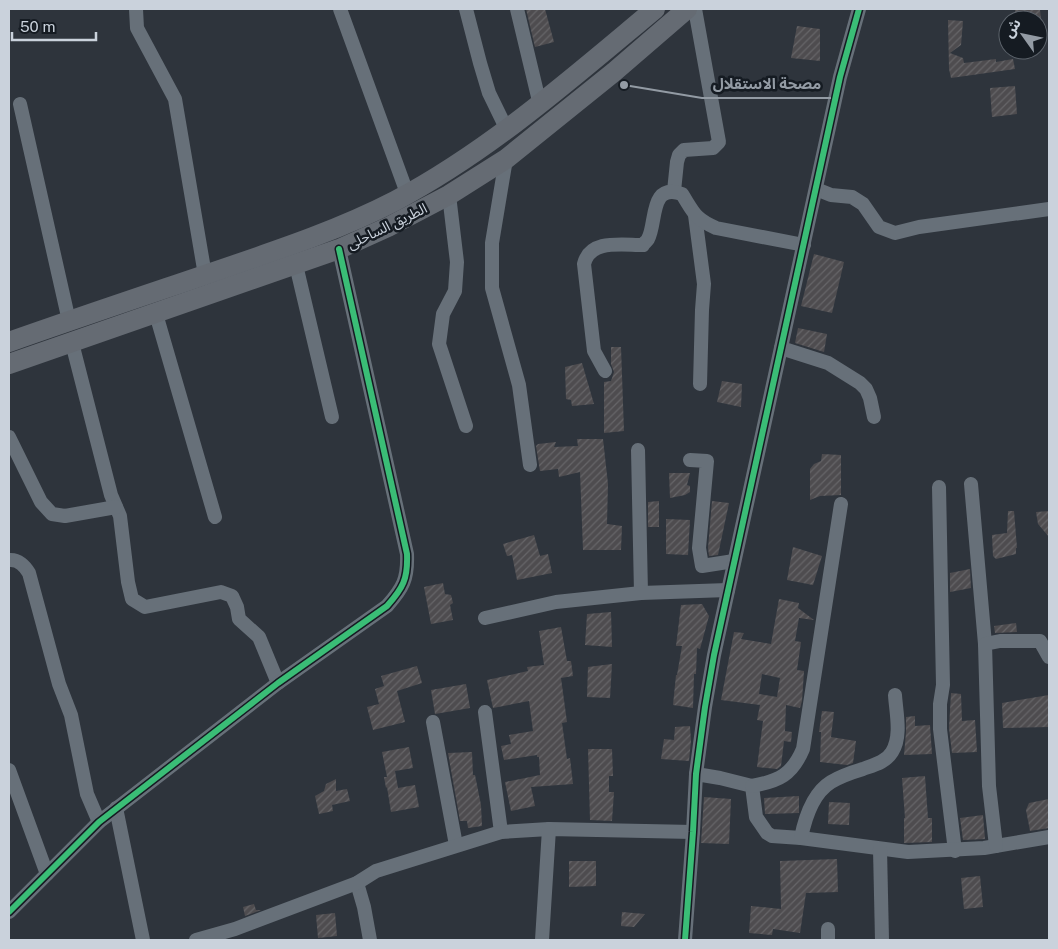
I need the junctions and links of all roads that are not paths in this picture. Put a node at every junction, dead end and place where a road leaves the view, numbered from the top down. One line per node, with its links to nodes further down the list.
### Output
1 (136, 9): 22 (street)
2 (340, 9): 15 (street)
3 (466, 9): 11 (street)
4 (517, 9): 10 (street)
5 (655, 9): 10 (highway, الطريق الساحلى)
6 (687, 9): 12 (highway, الطريق الساحلى)
7 (695, 9): 14 (street)
8 (859, 9): 13 (street)
9 (20, 104): 24 (street)
10 (540, 105): 11 (highway, الطريق الساحلى)
11 (507, 130): 15 (highway, الطريق الساحلى)
12 (506, 159): 16 (highway, الطريق الساحلى); 37 (street)
13 (816, 189): 17 (street); 19 (street)
14 (674, 191): 18 (street); 29 (street)
15 (407, 193): 22 (highway, الطريق الساحلى)
16 (449, 195): 20 (highway, الطريق الساحلى); 33 (street)
17 (1049, 210)
18 (695, 215): 19 (street); 30 (street)
19 (804, 245): 27 (street)
20 (339, 249): 21 (highway, الطريق الساحلى); 50 (street)
21 (296, 265): 23 (highway, الطريق الساحلى); 31 (street)
22 (205, 275): 24 (highway, الطريق الساحلى)
23 (156, 314): 26 (highway, الطريق الساحلى); 42 (street)
24 (69, 321): 25 (highway, الطريق الساحلى)
25 (9, 342)
26 (72, 343): 28 (highway, الطريق الساحلى); 41 (street)
27 (781, 348): 32 (street); 44 (street)
28 (9, 364)
29 (605, 371)
30 (700, 384)
31 (332, 417)
32 (874, 417)
33 (466, 426)
34 (9, 437): 41 (street)
35 (638, 450): 46 (street)
36 (690, 460): 44 (street)
37 (530, 465)
38 (971, 484): 48 (street)
39 (939, 487): 67 (street)
40 (841, 504): 56 (street)
41 (116, 506): 50 (street)
42 (215, 517)
43 (9, 560): 58 (street)
44 (734, 561): 45 (street)
45 (728, 590): 46 (street); 55 (street)
46 (640, 593): 47 (street)
47 (485, 618)
48 (985, 644): 49 (street); 65 (street)
49 (1049, 657)
50 (278, 683): 57 (street)
51 (895, 694): 63 (street)
52 (485, 712): 60 (street)
53 (433, 722): 64 (street)
54 (9, 770): 68 (street)
55 (696, 774): 56 (street); 61 (street)
56 (752, 786): 63 (street)
57 (116, 808): 58 (street); 72 (street)
58 (99, 822): 68 (street)
59 (548, 829): 60 (street); 61 (street); 75 (street)
60 (501, 832): 64 (street)
61 (693, 832): 76 (street)
62 (1049, 837): 65 (street)
63 (801, 838): 66 (street)
64 (456, 845): 69 (street)
65 (996, 846): 67 (street)
66 (880, 849): 67 (street); 77 (street)
67 (955, 851)
68 (47, 874): 70 (street)
69 (357, 883): 71 (street); 74 (street)
70 (9, 912)
71 (236, 935): 73 (street)
72 (143, 940)
73 (196, 940)
74 (370, 940)
75 (542, 940)
76 (685, 940)
77 (882, 940)

